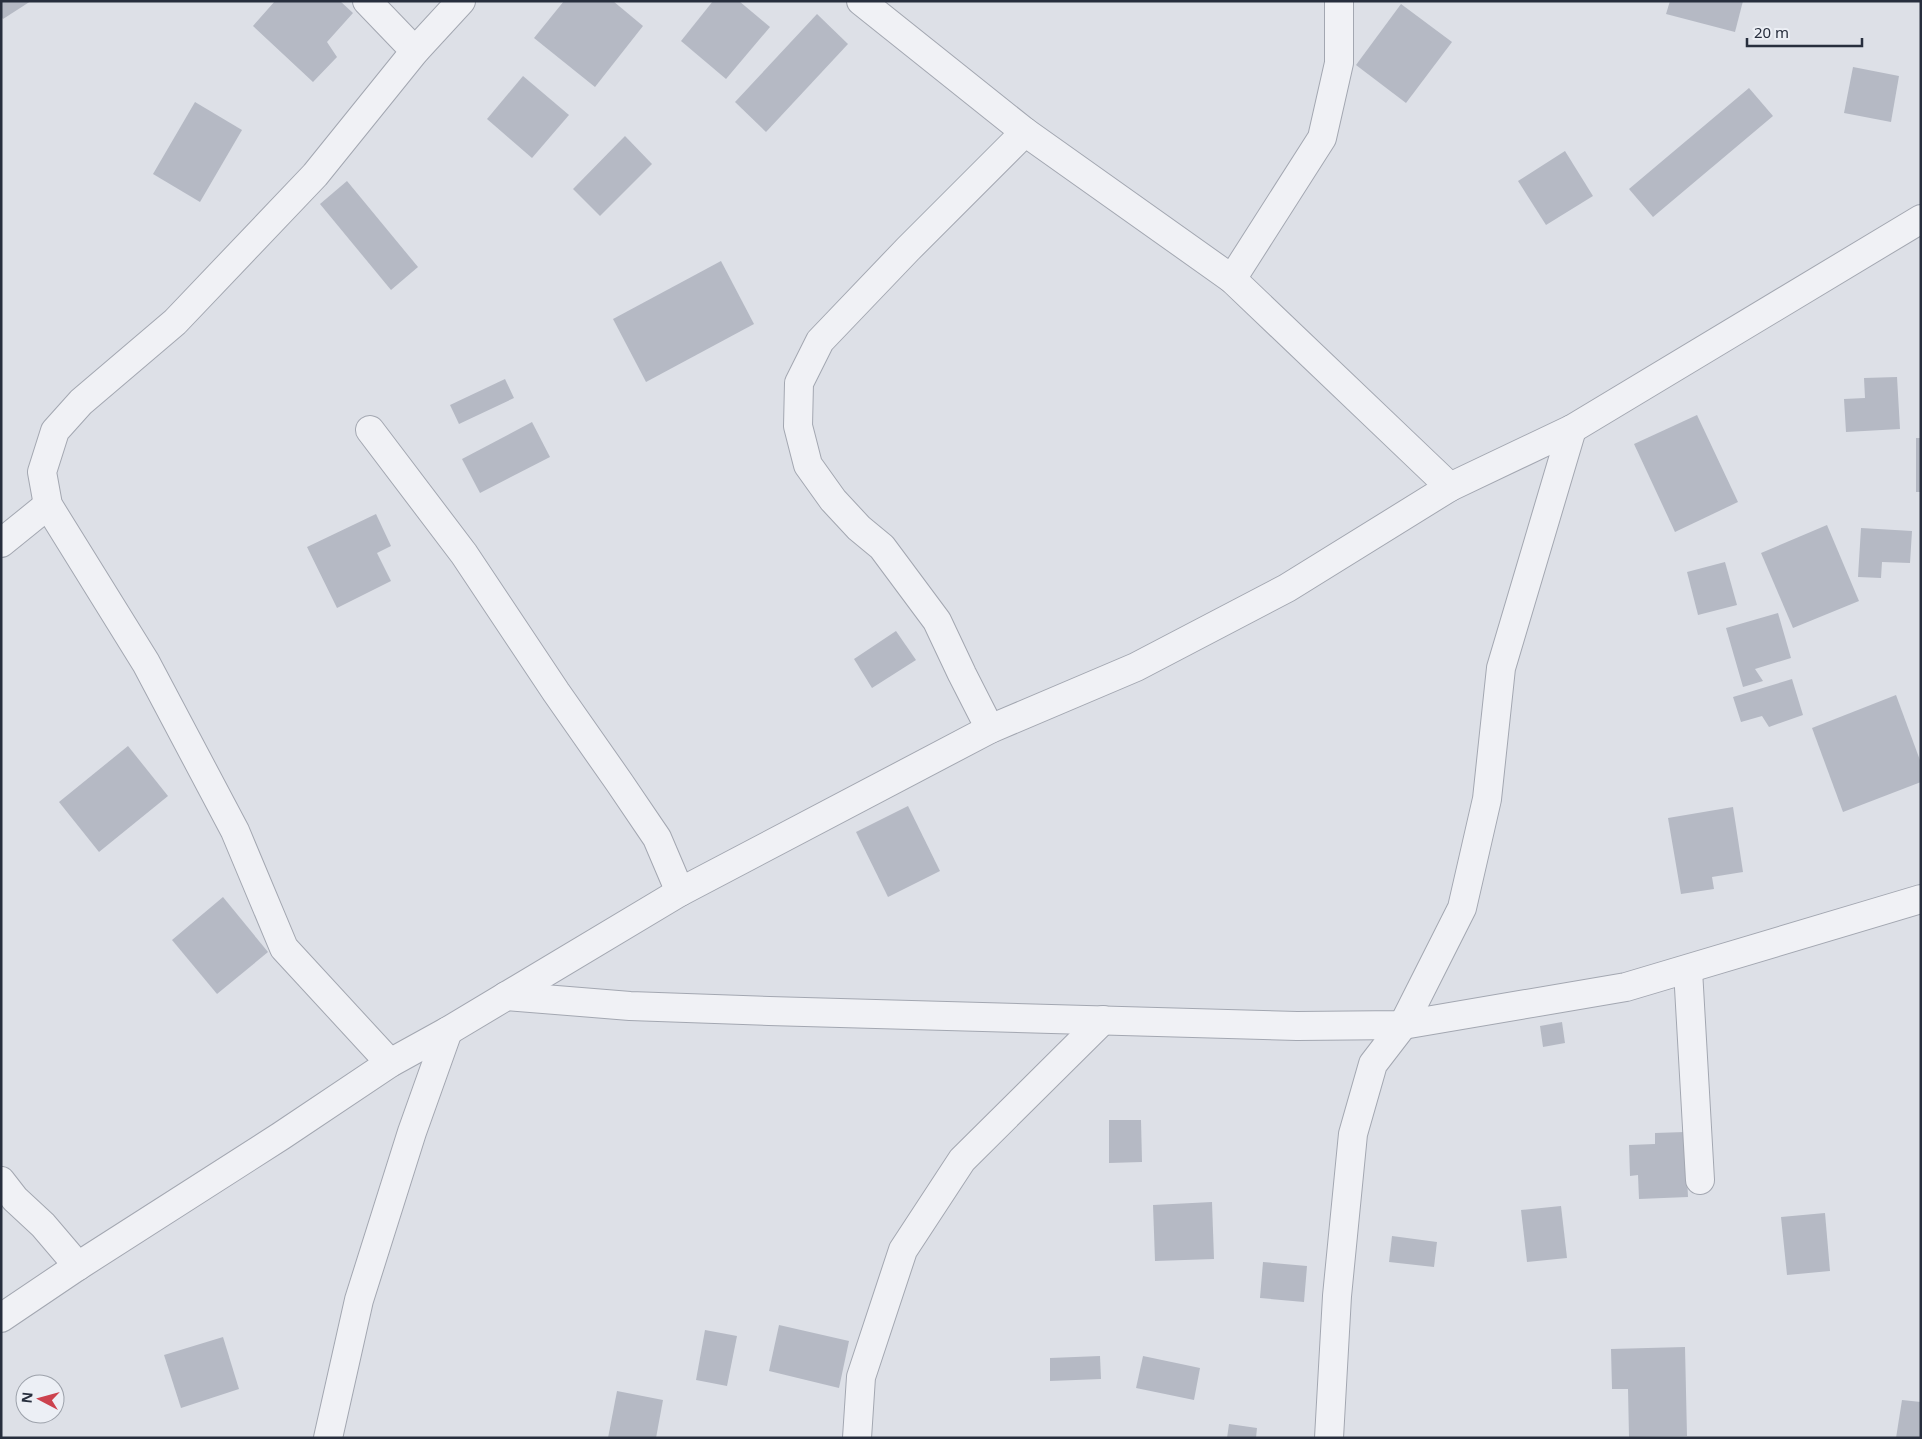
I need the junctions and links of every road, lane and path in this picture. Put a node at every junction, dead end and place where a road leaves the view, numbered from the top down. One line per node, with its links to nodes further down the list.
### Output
1 (367, 1): 5 (street)
2 (461, 1): 5 (street)
3 (861, 1): 6 (street)
4 (1339, 1): 8 (street)
5 (415, 51): 12 (street)
6 (1025, 132): 8 (street); 14 (street)
7 (1921, 218): 9 (street)
8 (1232, 279): 11 (street)
9 (1572, 429): 11 (street); 20 (street)
10 (370, 430): 15 (street)
11 (1450, 487): 14 (street)
12 (48, 505): 13 (street); 22 (street)
13 (1, 543)
14 (990, 729): 15 (street)
15 (680, 892): 18 (street)
16 (1921, 899): 17 (street)
17 (1688, 970): 20 (street); 23 (street)
18 (506, 996): 19 (street); 21 (street)
19 (1103, 1020): 20 (street); 28 (street)
20 (1403, 1025): 29 (street)
21 (448, 1031): 22 (street); 27 (street)
22 (390, 1063): 25 (street)
23 (1700, 1180)
24 (1, 1181): 25 (street)
25 (78, 1266): 26 (street)
26 (1, 1318)
27 (328, 1438)
28 (857, 1438)
29 (1329, 1438)

